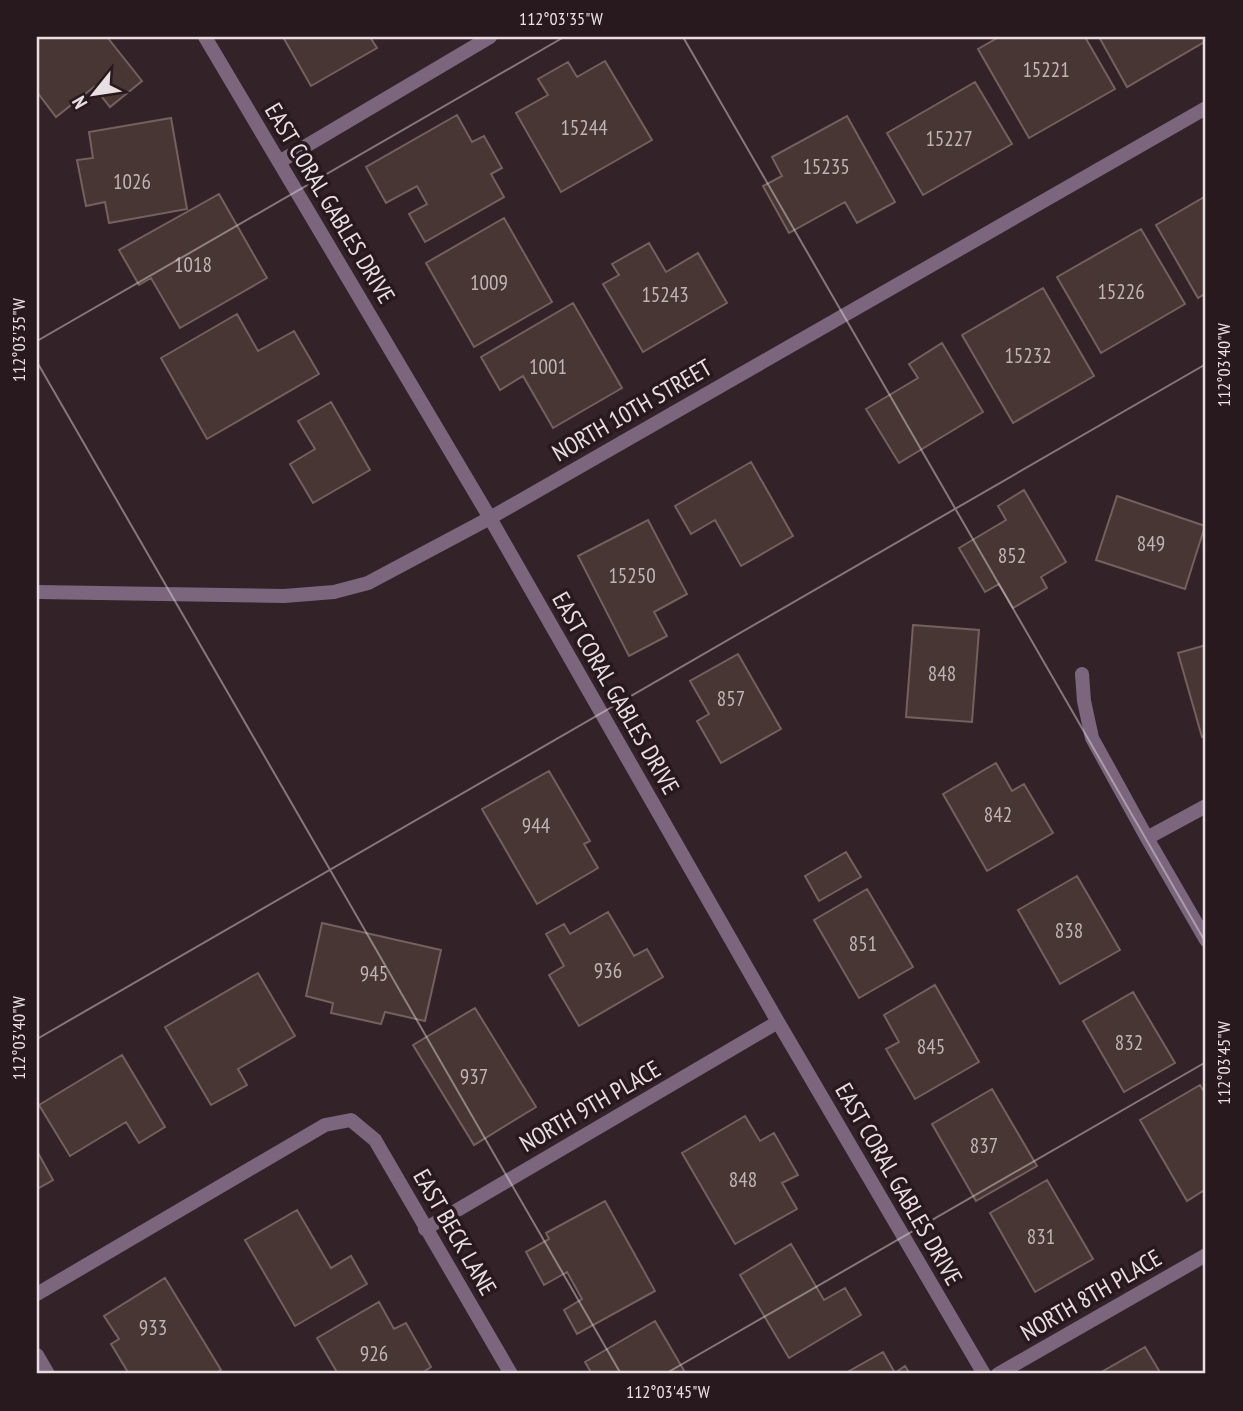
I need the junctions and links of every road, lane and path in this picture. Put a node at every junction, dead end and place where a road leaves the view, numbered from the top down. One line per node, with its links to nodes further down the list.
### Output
1 (205, 37): 4 (street, EAST CORAL GABLES DRIVE)
2 (490, 37): 4 (street)
3 (1206, 108): 5 (street, NORTH 10TH STREET)
4 (279, 162): 5 (street, EAST CORAL GABLES DRIVE)
5 (490, 518): 6 (street, NORTH 10TH STREET); 11 (street, EAST CORAL GABLES DRIVE)
6 (37, 592)
7 (1082, 674): 9 (street)
8 (1206, 806): 9 (street)
9 (1147, 838): 10 (street)
10 (1206, 940)
11 (778, 1022): 12 (street, NORTH 9TH PLACE); 18 (street, EAST CORAL GABLES DRIVE)
12 (425, 1229): 14 (street, EAST BECK LANE); 17 (street, EAST BECK LANE)
13 (1206, 1255): 19 (street, NORTH 8TH PLACE)
14 (37, 1294)
15 (37, 1355): 16 (street)
16 (48, 1374)
17 (511, 1374)
18 (984, 1374)
19 (998, 1374)

